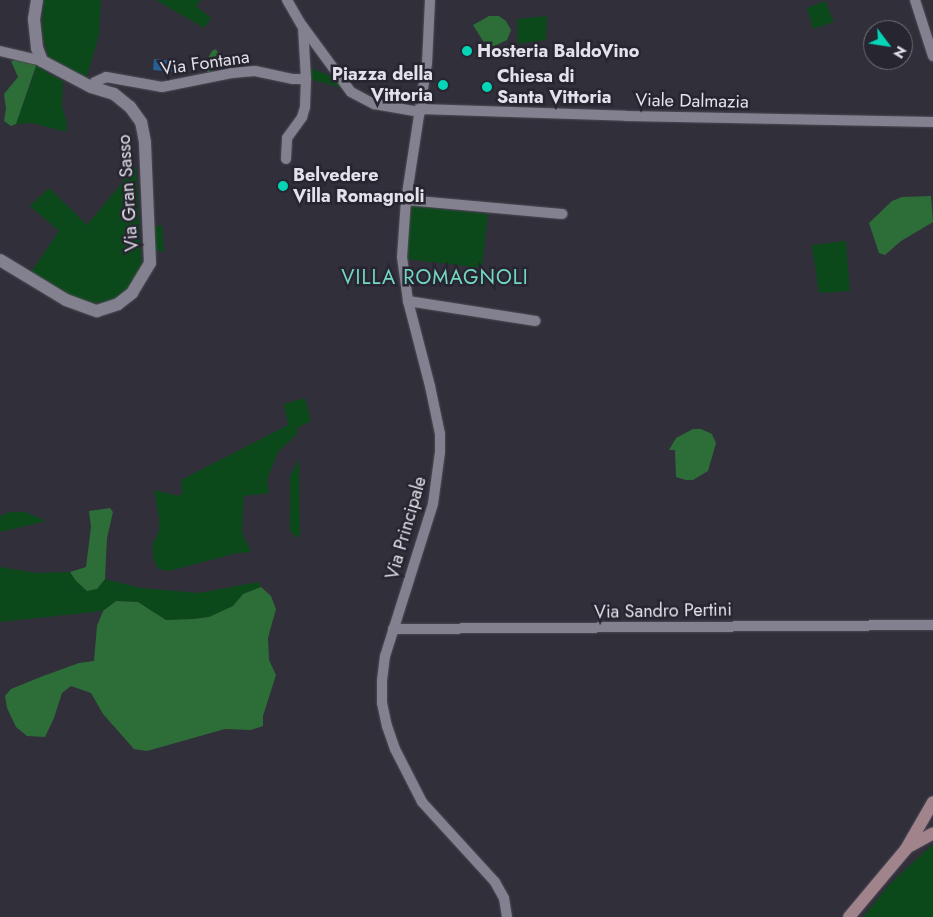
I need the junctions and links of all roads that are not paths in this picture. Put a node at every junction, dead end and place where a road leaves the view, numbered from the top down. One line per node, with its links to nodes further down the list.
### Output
1 (37, 0): 8 (street)
2 (287, 0): 5 (street)
3 (430, 0): 11 (street, Via Principale)
4 (915, 0): 7 (street)
5 (303, 27): 9 (street); 11 (street)
6 (0, 51): 8 (street)
7 (933, 56)
8 (42, 62): 10 (street, Via Gran Sasso)
9 (306, 79): 10 (street, Via Fontana); 13 (street)
10 (91, 87): 16 (street, Via Gran Sasso)
11 (420, 110): 12 (street, Viale Dalmazia); 14 (street, Via Principale)
12 (933, 122)
13 (286, 159)
14 (406, 200): 15 (street); 17 (street, Via Principale)
15 (562, 214)
16 (0, 260)
17 (408, 301): 18 (street); 20 (street, Via Principale)
18 (535, 321)
19 (933, 625): 20 (street, Via Sandro Pertini)
20 (393, 629): 24 (street, Via Principale)
21 (933, 802): 23 (main road)
22 (933, 832): 23 (main road)
23 (906, 849): 25 (main road)
24 (507, 917)
25 (849, 917)

